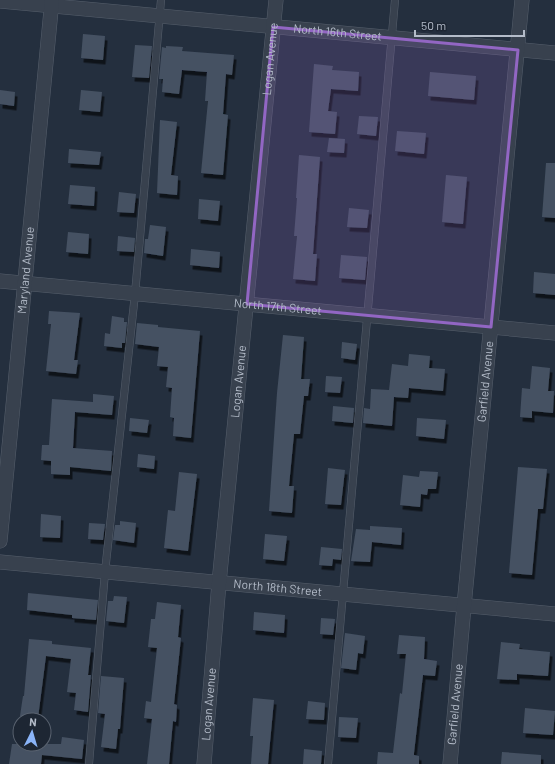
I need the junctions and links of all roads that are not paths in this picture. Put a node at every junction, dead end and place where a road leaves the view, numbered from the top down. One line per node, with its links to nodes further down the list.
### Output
1 (161, 0): 7 (lane)
2 (276, 0): 8 (street, Logan Avenue)
3 (396, 0): 9 (lane)
4 (522, 0): 10 (street, Garfield Avenue)
5 (0, 1): 6 (street, North 16th Street)
6 (52, 3): 7 (street, North 16th Street); 13 (street, Maryland Avenue)
7 (159, 16): 8 (street, North 16th Street); 14 (lane)
8 (274, 27): 9 (street, North 16th Street); 15 (street, Logan Avenue)
9 (392, 38): 10 (street, North 16th Street); 16 (lane)
10 (518, 50): 11 (street, North 16th Street); 17 (street, Garfield Avenue)
11 (555, 54)
12 (0, 282): 13 (street, North 17th Street)
13 (24, 284): 14 (street, North 17th Street); 19 (street, Maryland Avenue)
14 (135, 294): 15 (street, North 17th Street); 21 (lane)
15 (247, 304): 16 (street, North 17th Street); 22 (street, Logan Avenue)
16 (368, 316): 17 (street, North 17th Street); 23 (lane)
17 (491, 327): 18 (street, North 17th Street); 24 (street, Garfield Avenue)
18 (555, 333)
19 (0, 541)
20 (0, 562): 21 (street, North 18th Street)
21 (105, 572): 22 (street, North 18th Street); 26 (lane)
22 (219, 583): 23 (street, North 18th Street); 27 (street, Logan Avenue)
23 (342, 594): 24 (street, North 18th Street); 28 (lane)
24 (464, 606): 25 (street, North 18th Street); 29 (street, Garfield Avenue)
25 (555, 614)
26 (89, 764)
27 (204, 764)
28 (328, 764)
29 (450, 764)

